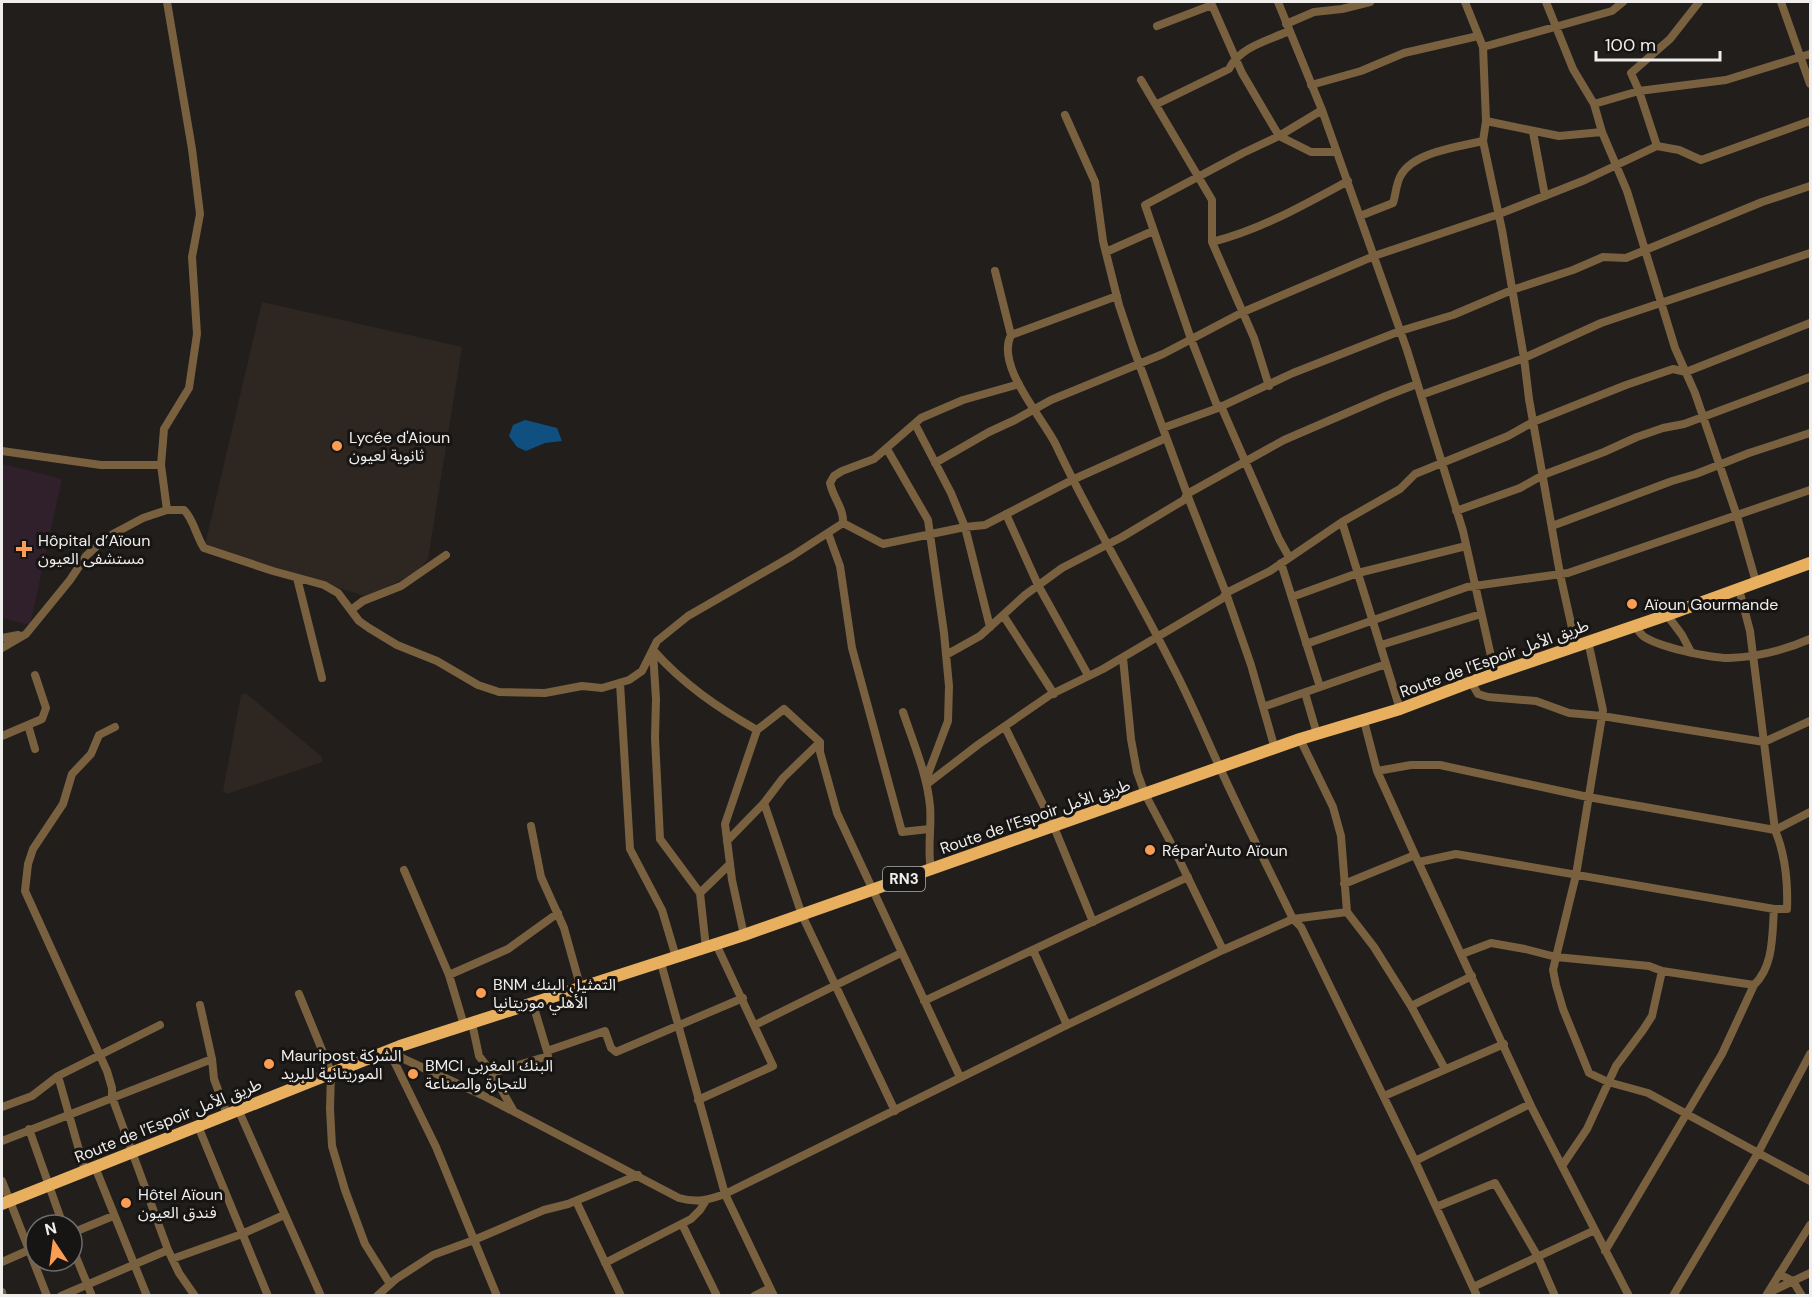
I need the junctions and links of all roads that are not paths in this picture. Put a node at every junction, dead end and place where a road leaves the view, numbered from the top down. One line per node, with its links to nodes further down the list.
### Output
1 (167, 2): 76 (street)
2 (1278, 2): 11 (street)
3 (1370, 2): 11 (street)
4 (1465, 2): 12 (street)
5 (1546, 2): 9 (street)
6 (1623, 2): 9 (street)
7 (1699, 2): 20 (street)
8 (1781, 2): 15 (street)
9 (1556, 26): 13 (street); 22 (street)
10 (1156, 27): 16 (street)
11 (1287, 27): 16 (street); 19 (street)
12 (1478, 36): 13 (street); 19 (street)
13 (1483, 47): 25 (street)
14 (1810, 54): 15 (street)
15 (1802, 57): 18 (street); 20 (street)
16 (1235, 58): 21 (street); 29 (street)
17 (1141, 80): 21 (street)
18 (1810, 84)
19 (1311, 85): 23 (street)
20 (1639, 91): 22 (street); 31 (street)
21 (1157, 104): 34 (street)
22 (1594, 104): 28 (street)
23 (1322, 110): 29 (street); 32 (street)
24 (1065, 115): 43 (street)
25 (1486, 121): 27 (street); 30 (street)
26 (1810, 121): 31 (street)
27 (1533, 132): 28 (street); 37 (street)
28 (1602, 132): 33 (street)
29 (1279, 136): 32 (street); 34 (street)
30 (1483, 141): 38 (street); 39 (street)
31 (1657, 146): 33 (street)
32 (1337, 152): 35 (street)
33 (1617, 165): 37 (street); 42 (street)
34 (1200, 176): 40 (street); 41 (street)
35 (1348, 182): 39 (street); 41 (street)
36 (1810, 186): 42 (street)
37 (1545, 196): 38 (street)
38 (1499, 214): 45 (street); 47 (street)
39 (1360, 216): 45 (street)
40 (1153, 231): 43 (street); 54 (street)
41 (1212, 242): 50 (street)
42 (1645, 250): 47 (street); 49 (street)
43 (1106, 252): 48 (street)
44 (1810, 253): 49 (street)
45 (1374, 256): 50 (street); 52 (street)
46 (995, 271): 53 (street)
47 (1512, 290): 52 (street); 55 (street)
48 (1117, 296): 53 (street); 56 (street)
49 (1661, 305): 55 (street); 57 (street)
50 (1243, 312): 54 (street); 61 (street)
51 (1810, 323): 57 (street)
52 (1400, 331): 60 (street); 61 (street)
53 (1011, 336): 59 (street)
54 (1191, 339): 56 (street); 63 (street)
55 (1524, 358): 62 (street); 66 (street)
56 (1139, 362): 64 (street); 68 (street)
57 (1686, 372): 65 (street); 66 (street)
58 (1810, 377): 65 (street)
59 (1019, 384): 64 (street); 67 (street)
60 (1417, 384): 62 (street); 73 (street)
61 (1269, 386): 63 (street)
62 (1421, 395): 75 (street)
63 (1220, 407): 68 (street); 73 (street)
64 (1034, 410): 74 (street); 79 (street)
65 (1702, 416): 77 (street); 78 (street)
66 (1533, 422): 75 (street); 78 (street)
67 (915, 424): 71 (street); 74 (street)
68 (1163, 428): 70 (street)
69 (1810, 433): 77 (street)
70 (1166, 438): 79 (street); 81 (street)
71 (887, 449): 87 (street); 91 (street)
72 (2, 451): 76 (street)
73 (1246, 461): 81 (street); 95 (street)
74 (935, 463): 89 (street)
75 (1442, 463): 83 (street); 86 (street)
76 (161, 465): 82 (street)
77 (1719, 465): 85 (street); 88 (street)
78 (1543, 475): 83 (street); 88 (street)
79 (1072, 480): 84 (street); 92 (street)
80 (1810, 490): 85 (street)
81 (1187, 494): 92 (street); 105 (street)
82 (167, 510): 100 (street); 114 (street)
83 (1456, 511): 93 (street)
84 (1006, 514): 89 (street); 102 (street)
85 (1737, 516): 99 (street); 101 (street)
86 (1341, 522): 95 (street); 98 (street)
87 (843, 524): 90 (street); 91 (street)
88 (1552, 526): 99 (street)
89 (965, 527): 91 (street); 113 (street)
90 (828, 533): 123 (street); 164 (street)
91 (932, 534): 125 (street)
92 (1108, 543): 102 (street); 115 (street)
93 (1466, 546): 98 (street); 103 (street)
94 (446, 555): 107 (street)
95 (1289, 557): 96 (street)
96 (1281, 563): 105 (street); 106 (street)
97 (1810, 563): 101 (highway, Route de l’Espoir طريق الأمل / RN3)
98 (1358, 573): 106 (street); 111 (street)
99 (1560, 574): 103 (street); 121 (street)
100 (297, 578): 107 (street); 132 (street)
101 (1756, 582): 104 (highway, Route de l’Espoir طريق الأمل / RN3)
102 (1038, 585): 109 (street); 131 (street)
103 (1476, 586): 108 (street); 111 (street)
104 (1739, 589): 110 (highway, Route de l’Espoir طريق الأمل / RN3); 126 (street)
105 (1226, 593): 115 (street); 138 (street)
106 (1292, 597): 119 (street)
107 (351, 610): 134 (street)
108 (1481, 614): 120 (street); 129 (street)
109 (1003, 615): 113 (street); 137 (street)
110 (1666, 615): 112 (highway, Route de l’Espoir طريق الأمل / RN3); 124 (street)
111 (1373, 621): 119 (street); 120 (street)
112 (1634, 626): 118 (highway, Route de l’Espoir طريق الأمل / RN3); 124 (street)
113 (990, 627): 125 (street)
114 (26, 634): 116 (street); 122 (street)
115 (1158, 637): 127 (street); 155 (street)
116 (2, 638)
117 (1810, 639): 126 (street)
118 (1588, 641): 121 (highway, Route de l’Espoir طريق الأمل / RN3); 141 (street)
119 (1306, 644): 135 (street)
120 (1381, 645): 128 (street)
121 (1576, 646): 129 (highway, Route de l’Espoir طريق الأمل / RN3)
122 (2, 648)
123 (653, 650): 134 (street); 147 (street); 175 (street)
124 (1691, 652): 126 (street)
125 (946, 655): 157 (street)
126 (1753, 656): 152 (street)
127 (1123, 658): 131 (street); 158 (street)
128 (1386, 664): 135 (street); 139 (street)
129 (1494, 674): 133 (highway, Route de l’Espoir طريق الأمل / RN3)
130 (35, 675): 144 (street)
131 (1088, 675): 137 (street)
132 (322, 678)
133 (1471, 682): 139 (highway, Route de l’Espoir طريق الأمل / RN3); 141 (street)
134 (620, 683): 188 (street)
135 (1320, 687): 136 (street)
136 (1305, 693): 138 (street); 148 (street)
137 (1054, 694): 146 (street)
138 (1263, 707): 153 (street)
139 (1400, 709): 142 (highway, Route de l’Espoir طريق الأمل / RN3)
140 (903, 712): 157 (street)
141 (1602, 716): 152 (street); 159 (street)
142 (1364, 721): 148 (highway, Route de l’Espoir طريق الأمل / RN3); 156 (street)
143 (1810, 721): 152 (street)
144 (28, 725): 149 (street); 154 (street)
145 (115, 727): 211 (street)
146 (1005, 727): 157 (street); 163 (street)
147 (757, 730): 151 (street); 166 (street)
148 (1317, 734): 150 (highway, Route de l’Espoir طريق الأمل / RN3)
149 (2, 736)
150 (1300, 739): 153 (highway, Route de l’Espoir طريق الأمل / RN3); 173 (street)
151 (820, 742): 160 (street); 174 (street)
152 (1764, 742): 165 (street)
153 (1275, 748): 155 (highway, Route de l’Espoir طريق الأمل / RN3)
154 (35, 749)
155 (1220, 769): 158 (highway, Route de l’Espoir طريق الأمل / RN3); 180 (street)
156 (1377, 771): 159 (street); 167 (street)
157 (927, 784): 164 (street)
158 (1145, 795): 163 (highway, Route de l’Espoir طريق الأمل / RN3); 172 (street)
159 (1588, 797): 165 (street); 171 (street)
160 (764, 803): 166 (street); 179 (street)
161 (1810, 812): 165 (street)
162 (531, 826): 178 (street)
163 (1054, 827): 170 (highway, Route de l’Espoir طريق الأمل / RN3); 181 (street)
164 (929, 829): 170 (street)
165 (1775, 830): 176 (street)
166 (727, 841): 168 (street)
167 (1417, 858): 171 (street); 173 (street); 187 (street)
168 (730, 864): 175 (street); 182 (street)
169 (404, 870): 192 (street)
170 (931, 870): 174 (highway, Route de l’Espoir طريق الأمل / RN3)
171 (1576, 875): 176 (street); 189 (street)
172 (1188, 877): 181 (street); 185 (street)
173 (1344, 884): 177 (street)
174 (873, 890): 179 (highway, Route de l’Espoir طريق الأمل / RN3); 186 (street)
175 (700, 893): 183 (street)
176 (1774, 909): 194 (street)
177 (1347, 912): 180 (street); 202 (street)
178 (558, 913): 192 (street); 196 (street)
179 (802, 915): 182 (highway, Route de l’Espoir طريق الأمل / RN3); 195 (street)
180 (1293, 919): 185 (street); 220 (street)
181 (1093, 922): 184 (street)
182 (744, 935): 183 (highway, Route de l’Espoir طريق الأمل / RN3)
183 (711, 946): 188 (highway, Route de l’Espoir طريق الأمل / RN3); 198 (street)
184 (1033, 950): 199 (street); 206 (street)
185 (1223, 950): 206 (street)
186 (901, 953): 195 (street); 199 (street)
187 (1462, 954): 189 (street); 193 (street)
188 (676, 957): 190 (highway, Route de l’Espoir طريق الأمل / RN3)
189 (1556, 957): 191 (street); 219 (street)
190 (661, 963): 196 (highway, Route de l’Espoir طريق الأمل / RN3); 207 (street)
191 (1662, 971): 194 (street); 219 (street)
192 (449, 975): 203 (street)
193 (1472, 976): 202 (street); 208 (street)
194 (1754, 985): 229 (street)
195 (835, 986): 205 (street); 226 (street)
196 (581, 989): 200 (highway, Route de l’Espoir طريق الأمل / RN3)
197 (299, 994): 215 (street)
198 (743, 998): 205 (street); 207 (street)
199 (924, 1001): 218 (street)
200 (530, 1004): 203 (highway, Route de l’Espoir طريق الأمل / RN3); 210 (street)
201 (200, 1005): 212 (street)
202 (1411, 1006): 214 (street)
203 (468, 1024): 209 (highway, Route de l’Espoir طريق الأمل / RN3); 216 (street)
204 (160, 1025): 211 (street)
205 (755, 1025): 222 (street)
206 (1067, 1025): 218 (street)
207 (678, 1026): 210 (street); 222 (street)
208 (1504, 1044): 214 (street); 223 (street)
209 (390, 1050): 215 (highway, Route de l’Espoir طريق الأمل / RN3); 225 (street); 256 (street)
210 (547, 1051): 216 (street)
211 (99, 1055): 217 (street); 221 (street)
212 (212, 1059): 221 (street); 227 (street)
213 (1809, 1059): 234 (street)
214 (1445, 1069): 220 (street)
215 (332, 1072): 227 (highway, Route de l’Espoir طريق الأمل / RN3); 271 (street)
216 (492, 1073): 225 (street)
217 (58, 1076): 224 (street); 228 (street)
218 (960, 1077): 226 (street)
219 (1608, 1082): 229 (street); 236 (street)
220 (1384, 1096): 235 (street)
221 (112, 1097): 228 (street); 233 (street)
222 (698, 1100): 242 (street)
223 (1530, 1104): 235 (street); 236 (street)
224 (2, 1107)
225 (513, 1110): 238 (street)
226 (895, 1111): 242 (street)
227 (233, 1112): 230 (highway, Route de l’Espoir طريق الأمل / RN3); 249 (street)
228 (68, 1114): 231 (street); 237 (street)
229 (1687, 1114): 234 (street); 258 (street)
230 (198, 1126): 233 (highway, Route de l’Espoir طريق الأمل / RN3); 254 (street)
231 (29, 1129): 232 (street); 241 (street)
232 (2, 1141)
233 (131, 1153): 237 (highway, Route de l’Espoir طريق الأمل / RN3); 257 (street)
234 (1758, 1153): 240 (street); 290 (street)
235 (1415, 1161): 246 (street)
236 (1562, 1166): 253 (street)
237 (90, 1169): 241 (highway, Route de l’Espoir طريق الأمل / RN3); 248 (street)
238 (638, 1175): 243 (street); 245 (street)
239 (2, 1181): 244 (street)
240 (1810, 1181)
241 (48, 1186): 244 (highway, Route de l’Espoir طريق الأمل / RN3); 247 (street)
242 (725, 1194): 245 (street); 273 (street)
243 (576, 1201): 256 (street); 263 (street)
244 (6, 1202): 255 (street)
245 (705, 1202): 250 (street)
246 (1436, 1207): 260 (street); 272 (street)
247 (58, 1213)
248 (113, 1215): 252 (street); 264 (street)
249 (284, 1215): 254 (street); 281 (street)
250 (682, 1224): 263 (street); 285 (street)
251 (1810, 1225): 267 (street)
252 (84, 1228)
253 (1595, 1230): 258 (street); 260 (street)
254 (242, 1234): 261 (street); 280 (street)
255 (24, 1235)
256 (474, 1240): 271 (street); 283 (street)
257 (168, 1250): 261 (street); 264 (street)
258 (1605, 1251): 289 (street)
259 (24, 1252): 262 (street)
260 (1538, 1257): 272 (street); 288 (street)
261 (172, 1259): 274 (street)
262 (2, 1262)
263 (604, 1263): 284 (street)
264 (134, 1265): 270 (street); 279 (street)
265 (39, 1273): 276 (street)
266 (83, 1273): 270 (street)
267 (1779, 1274): 269 (street); 275 (street)
268 (1810, 1274): 269 (street)
269 (1793, 1281): 275 (street); 291 (street)
270 (88, 1284): 277 (street); 278 (street)
271 (390, 1284): 282 (street)
272 (1473, 1287): 287 (street)
273 (772, 1292): 286 (street)
274 (192, 1295)
275 (1765, 1295)
276 (46, 1296)
277 (61, 1296)
278 (92, 1296)
279 (147, 1296)
280 (268, 1296)
281 (321, 1296)
282 (377, 1296)
283 (497, 1296)
284 (621, 1296)
285 (717, 1296)
286 (754, 1296)
287 (1477, 1296)
288 (1555, 1296)
289 (1629, 1296)
290 (1673, 1296)
291 (1802, 1296)

